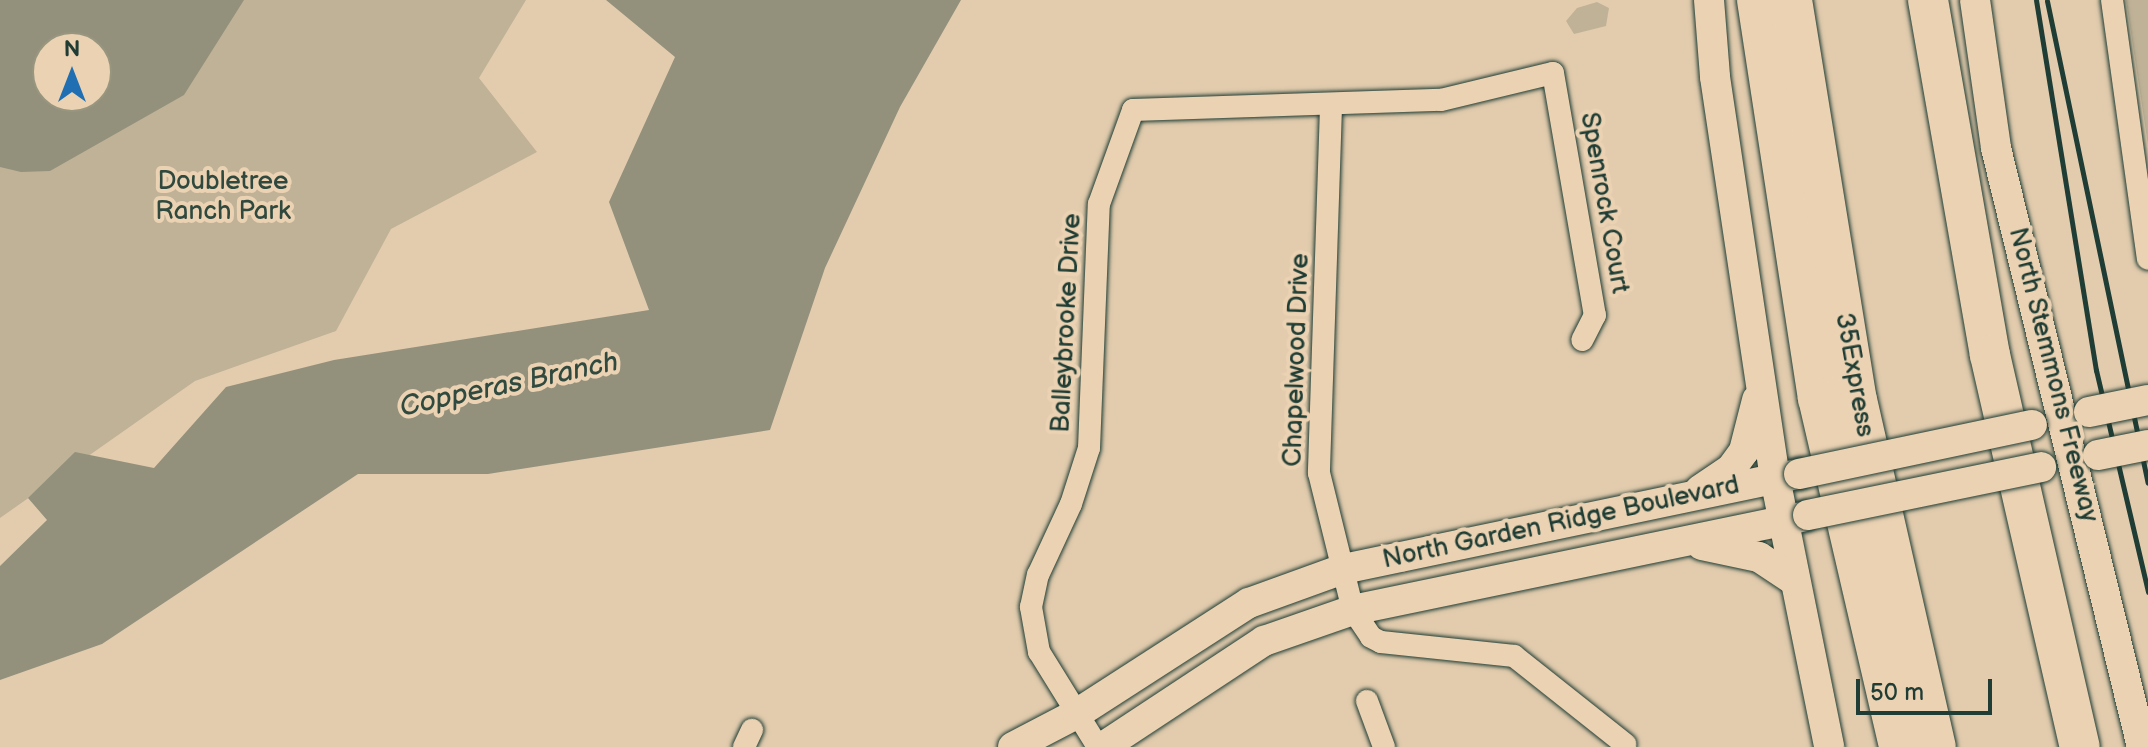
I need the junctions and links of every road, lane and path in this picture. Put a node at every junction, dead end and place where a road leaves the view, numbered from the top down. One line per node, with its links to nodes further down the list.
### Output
1 (1709, 0): 11 (main road)
2 (1757, 0): 24 (highway)
3 (1792, 0): 33 (highway, 35Express)
4 (1928, 0): 34 (highway, North Stemmons Freeway)
5 (1975, 0): 13 (main road, North Stemmons Freeway)
6 (2112, 0): 9 (street)
7 (1553, 73): 8 (street, Balleybrooke Drive); 10 (street, Spenrock Court)
8 (1331, 107): 20 (street, Chapelwood Drive); 25 (street, Balleybrooke Drive)
9 (2148, 259)
10 (1582, 340)
11 (1761, 383): 16 (main road); 17 (main road)
12 (2148, 400): 13 (main road, North Garden Ridge Boulevard, bridge)
13 (2077, 414): 15 (main road, North Stemmons Freeway); 16 (main road, North Garden Ridge Boulevard, bridge)
14 (2148, 445): 15 (main road, North Garden Ridge Boulevard, bridge)
15 (2086, 458): 18 (main road, North Garden Ridge Boulevard, bridge); 35 (main road, North Stemmons Freeway)
16 (1787, 476): 17 (main road, North Garden Ridge Boulevard); 18 (main road)
17 (1687, 498): 20 (main road, North Garden Ridge Boulevard)
18 (1796, 518): 19 (main road, North Garden Ridge Boulevard); 21 (main road)
19 (1685, 542): 21 (main road); 22 (main road, North Garden Ridge Boulevard)
20 (1343, 569): 22 (street, Chapelwood Drive); 25 (main road, North Garden Ridge Boulevard)
21 (1795, 581): 30 (main road)
22 (1353, 610): 26 (street); 28 (main road, North Garden Ridge Boulevard)
23 (1367, 701): 29 (street)
24 (1889, 707): 31 (highway); 32 (highway)
25 (1078, 713): 27 (main road, North Garden Ridge Boulevard); 28 (street, Balleybrooke Drive)
26 (1625, 744)
27 (1013, 747)
28 (1100, 747)
29 (1384, 747)
30 (1829, 747)
31 (1887, 747)
32 (1899, 747)
33 (1936, 747)
34 (2080, 747)
35 (2142, 747)

